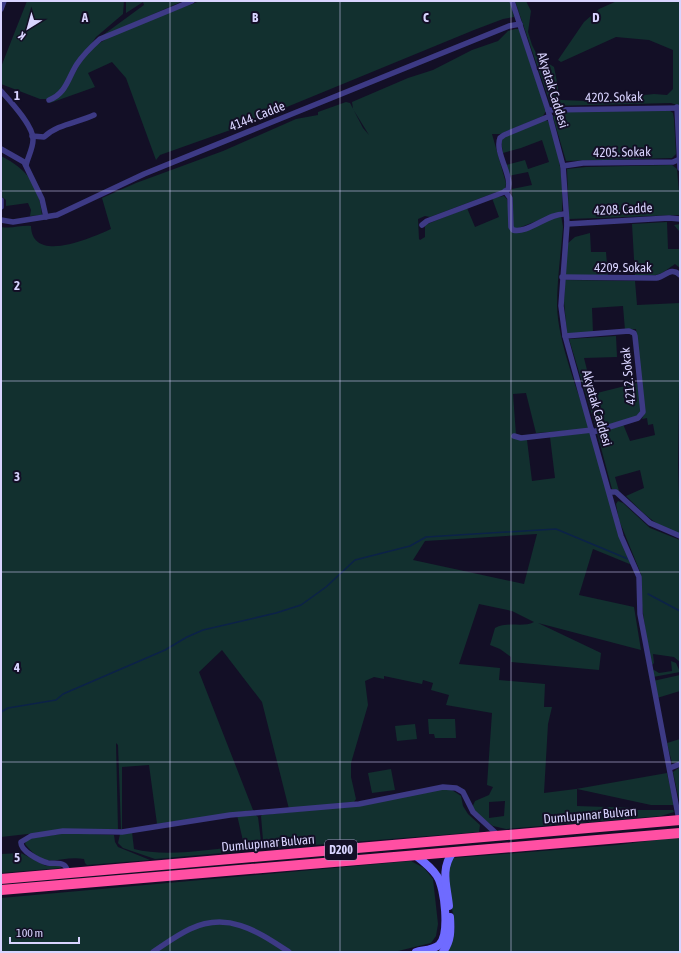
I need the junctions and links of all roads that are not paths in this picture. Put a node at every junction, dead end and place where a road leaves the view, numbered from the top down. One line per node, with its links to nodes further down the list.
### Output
1 (4, 1): 4 (street)
2 (192, 1): 7 (street)
3 (512, 1): 5 (street, Akyatak Caddesi)
4 (1, 9)
5 (520, 24): 9 (street, Akyatak Caddesi); 21 (street, 4144. Cadde)
6 (1, 91): 11 (street)
7 (49, 100)
8 (678, 107): 9 (street, 4202. Sokak); 13 (street)
9 (549, 113): 15 (street, Akyatak Caddesi); 17 (street)
10 (94, 115): 11 (street)
11 (32, 136): 14 (street)
12 (1, 149): 14 (street)
13 (680, 159): 15 (street, 4205. Sokak); 16 (street)
14 (26, 165): 21 (street)
15 (563, 166): 20 (street, Akyatak Caddesi)
16 (680, 168)
17 (505, 191): 20 (street); 25 (street)
18 (1, 200): 19 (street)
19 (1, 207)
20 (565, 214): 24 (street, Akyatak Caddesi)
21 (46, 217): 23 (street, 4144. Cadde)
22 (680, 219): 24 (street, 4208. Cadde)
23 (1, 220)
24 (566, 224): 27 (street, Akyatak Caddesi)
25 (422, 225)
26 (680, 275): 27 (street, 4209. Sokak)
27 (562, 277): 28 (street, Akyatak Caddesi)
28 (565, 336): 29 (street, Akyatak Caddesi); 29 (street, 4212. Sokak)
29 (593, 431): 30 (street); 31 (street, Akyatak Caddesi)
30 (514, 436)
31 (610, 492): 32 (street); 34 (street, Akyatak Caddesi)
32 (680, 536)
33 (680, 764): 34 (street)
34 (670, 768): 35 (street, Akyatak Caddesi)
35 (679, 820): 37 (highway, Dumlupınar Bulvarı / D200)
36 (680, 833): 38 (highway, Dumlupınar Bulvarı / D200)
37 (500, 836): 40 (highway, Dumlupınar Bulvarı / D200); 40 (street)
38 (453, 852): 39 (highway, Dumlupınar Bulvarı / D200); 46 (main road)
39 (415, 855): 42 (highway, Dumlupınar Bulvarı / D200); 45 (main road)
40 (68, 873): 41 (highway, Dumlupınar Bulvarı / D200)
41 (1, 879)
42 (1, 890)
43 (153, 952): 44 (street)
44 (288, 952)
45 (416, 952)
46 (443, 952)

